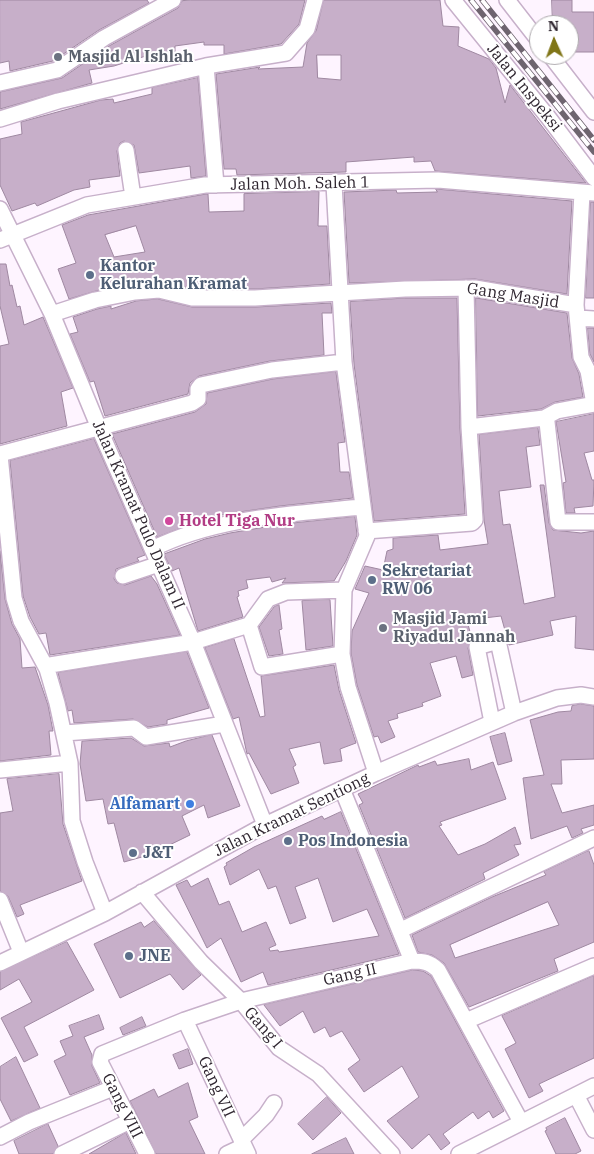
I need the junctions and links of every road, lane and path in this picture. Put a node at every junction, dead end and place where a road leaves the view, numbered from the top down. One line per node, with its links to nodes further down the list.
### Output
1 (174, 0): 5 (street)
2 (316, 0): 8 (street)
3 (453, 0): 13 (street, Jalan Inspeksi)
4 (507, 0): 6 (street)
5 (150, 5): 9 (street)
6 (529, 28)
7 (558, 65): 10 (street)
8 (206, 66): 11 (street); 15 (street)
9 (0, 83)
10 (594, 112)
11 (0, 119)
12 (126, 150): 17 (street)
13 (594, 178)
14 (334, 184): 15 (street, Jalan Moh. Saleh 1); 16 (street, Jalan Moh. Saleh 1); 21 (street)
15 (216, 185): 17 (street, Jalan Moh. Saleh 1)
16 (588, 193): 22 (street, Gang Masjid)
17 (133, 197): 19 (street, Jalan Moh. Saleh 1)
18 (0, 209): 19 (street, Jalan Kramat Pulo Dalam II)
19 (6, 236): 23 (street, Jalan Kramat Pulo Dalam II)
20 (466, 288): 21 (street, Gang Masjid); 22 (street, Gang Masjid); 28 (street)
21 (339, 292): 23 (street, Gang Masjid); 25 (street)
22 (577, 311): 24 (street); 26 (street)
23 (52, 314): 29 (street, Jalan Kramat Pulo Dalam II)
24 (594, 319)
25 (344, 362): 29 (street); 31 (street)
26 (594, 404): 27 (street)
27 (544, 418): 28 (street); 32 (street)
28 (469, 427): 33 (street)
29 (99, 428): 30 (street); 34 (street, Jalan Kramat Pulo Dalam II)
30 (0, 454): 41 (street)
31 (362, 507): 33 (street); 34 (street)
32 (594, 522)
33 (366, 531): 37 (street)
34 (152, 549): 35 (street, Jalan Kramat Pulo Dalam II)
35 (159, 564): 36 (street); 39 (street, Jalan Kramat Pulo Dalam II)
36 (123, 576)
37 (344, 590): 38 (street); 40 (street)
38 (249, 626): 39 (street); 40 (street)
39 (193, 642): 41 (street); 45 (street, Jalan Kramat Pulo Dalam II)
40 (342, 654): 49 (street)
41 (47, 669): 46 (street)
42 (594, 697): 43 (street, Jalan Kramat Sentiong)
43 (514, 713): 44 (street, Jalan Kramat Sentiong); 44 (street)
44 (492, 722): 49 (street, Jalan Kramat Sentiong)
45 (224, 724): 46 (street); 51 (street, Jalan Kramat Pulo Dalam II)
46 (64, 733): 47 (street)
47 (70, 763): 48 (street); 55 (street)
48 (0, 770)
49 (376, 773): 50 (street, Jalan Kramat Sentiong)
50 (342, 789): 51 (street, Jalan Kramat Sentiong); 56 (street)
51 (265, 826): 53 (street, Jalan Kramat Sentiong)
52 (594, 838): 56 (street)
53 (142, 892): 55 (street, Jalan Kramat Sentiong); 61 (street, Gang I)
54 (0, 900): 57 (street)
55 (105, 913): 57 (street, Jalan Kramat Sentiong)
56 (401, 930): 58 (street)
57 (21, 952): 59 (street, Jalan Kramat Sentiong)
58 (412, 962): 61 (street, Gang II); 63 (street, Gang II)
59 (0, 963)
60 (594, 966): 63 (street)
61 (241, 1002): 62 (street, Gang II); 77 (street, Gang I)
62 (185, 1020): 64 (street, Gang II); 73 (street, Gang VII)
63 (466, 1021): 70 (street, Gang II)
64 (99, 1058): 66 (street, Gang VIII)
65 (594, 1086): 67 (street)
66 (113, 1088): 69 (street, Gang VIII); 72 (street)
67 (576, 1095): 70 (street); 71 (street)
68 (274, 1103): 73 (street)
69 (130, 1121): 74 (street); 75 (street, Gang VIII)
70 (521, 1122): 78 (street)
71 (594, 1130)
72 (0, 1136)
73 (244, 1147): 76 (street)
74 (62, 1154)
75 (147, 1154)
76 (227, 1154)
77 (392, 1154)
78 (460, 1154)

